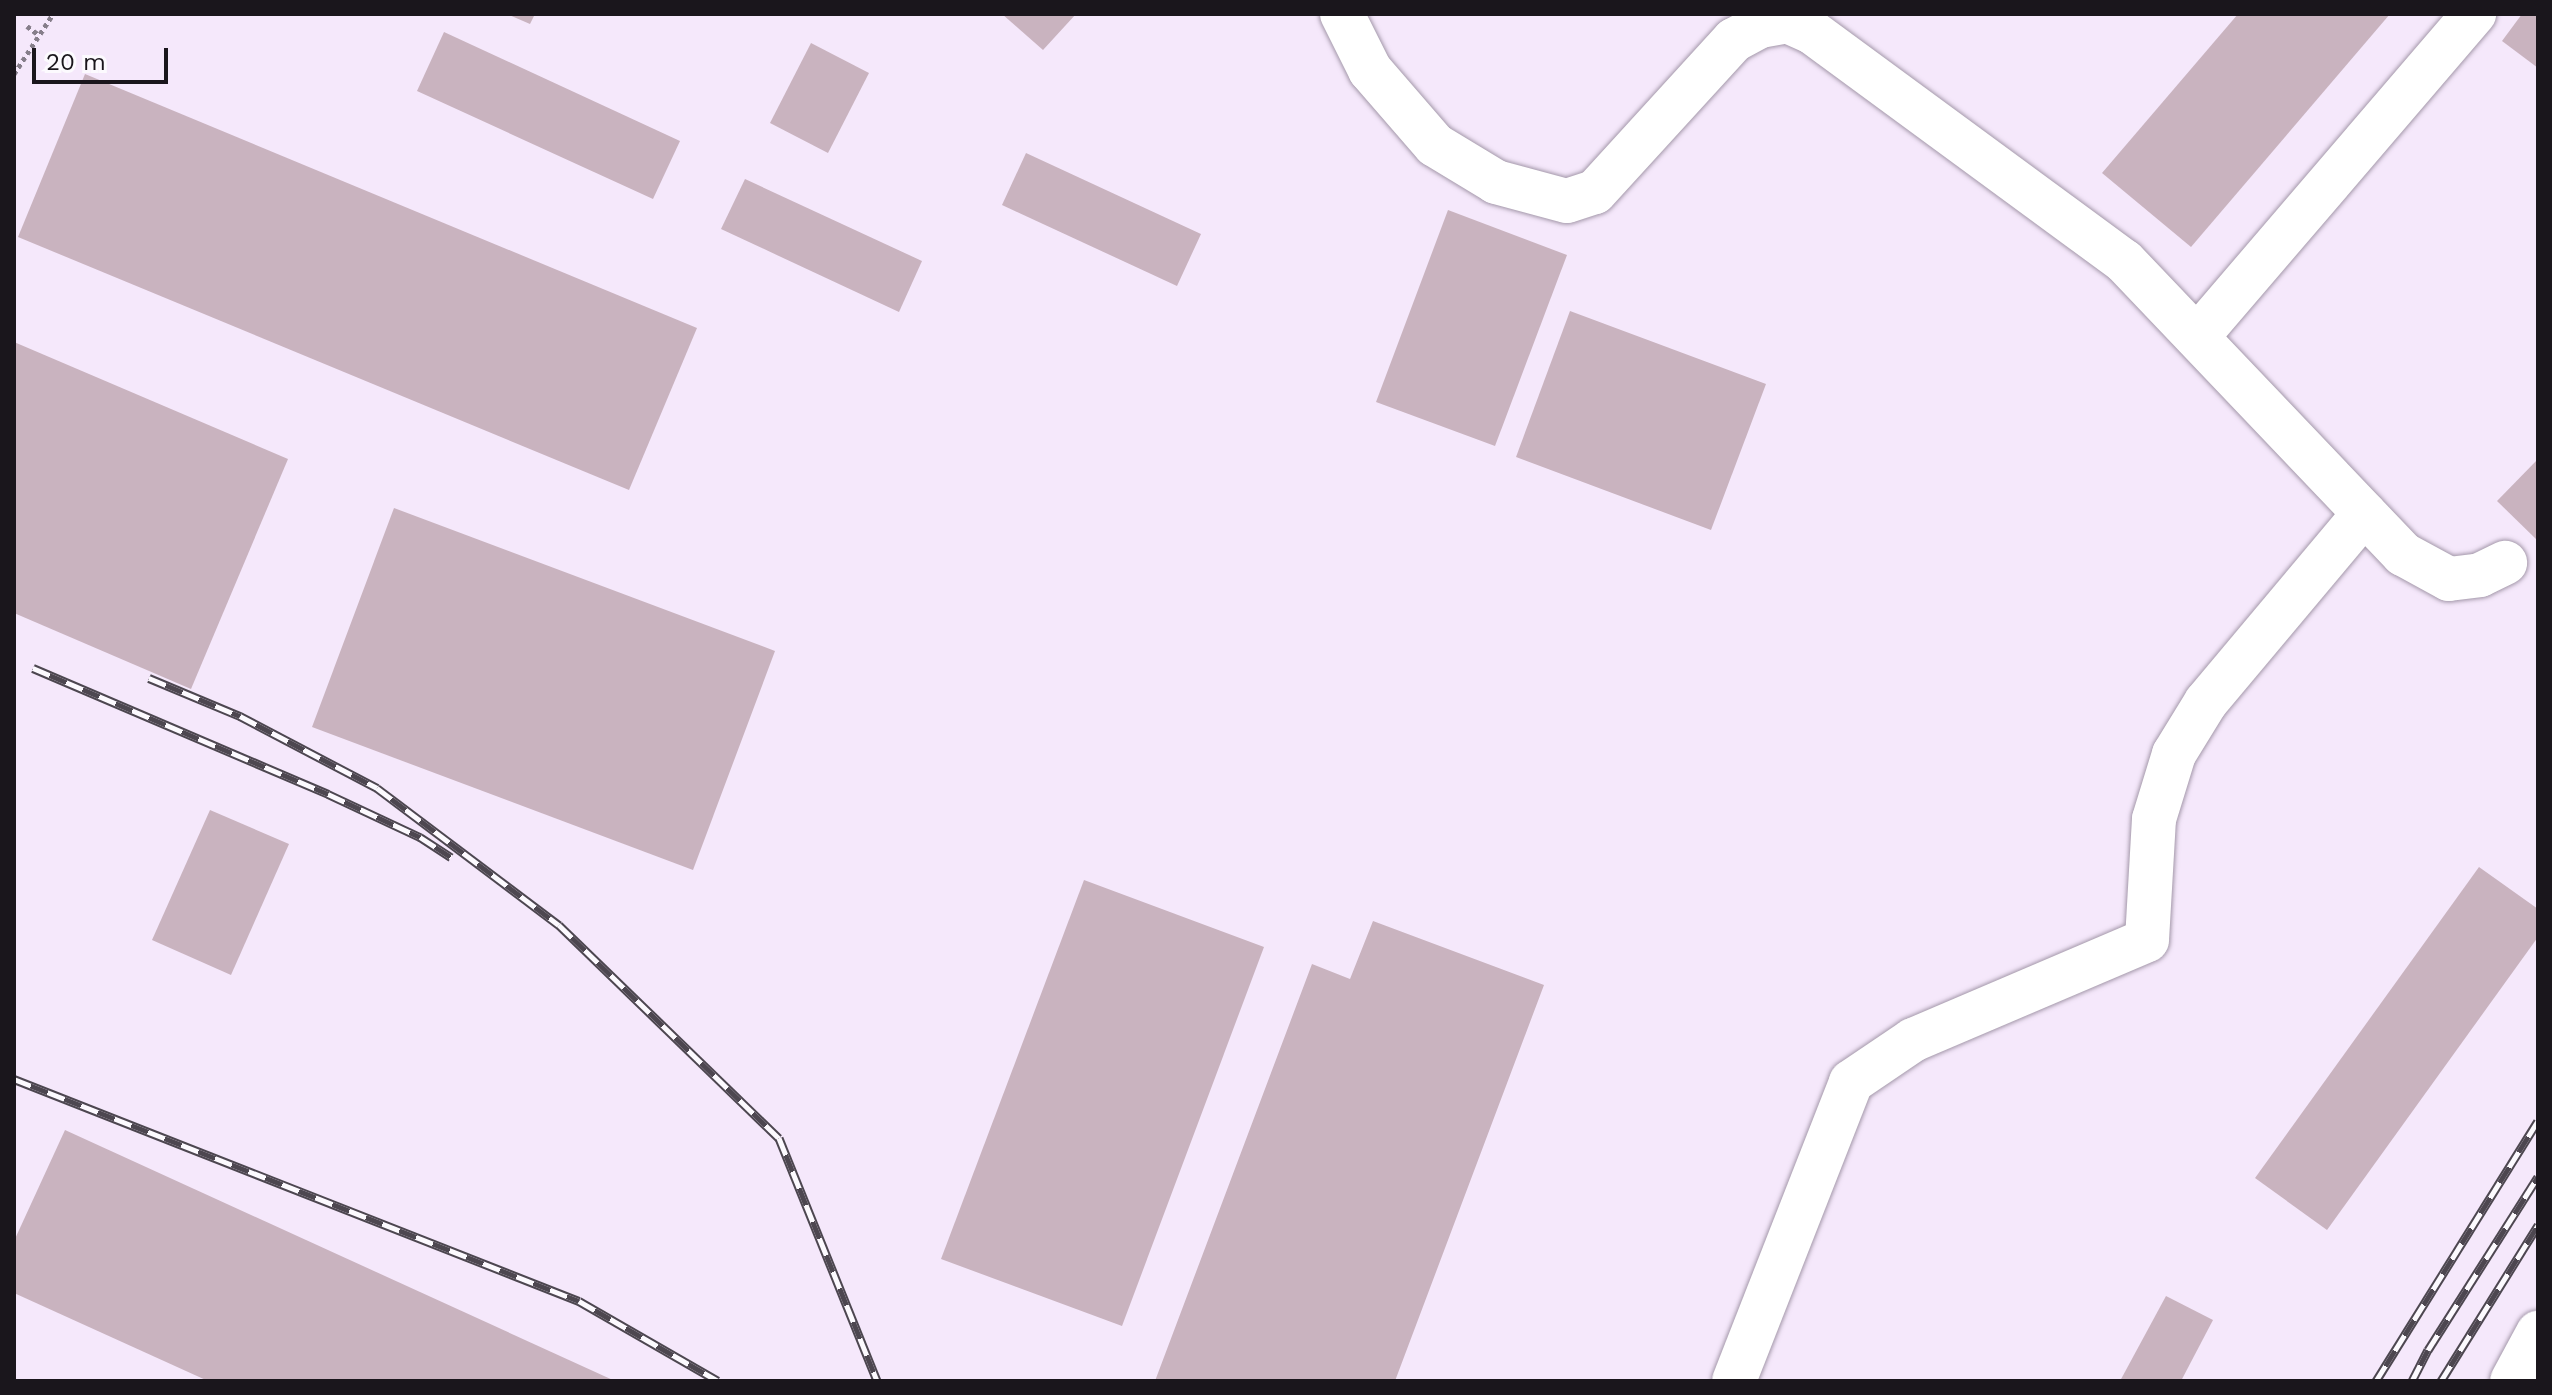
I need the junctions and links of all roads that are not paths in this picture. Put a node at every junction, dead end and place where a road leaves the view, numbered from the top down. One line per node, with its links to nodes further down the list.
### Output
1 (1342, 14): 3 (street)
2 (2474, 14): 3 (street)
3 (2197, 337): 4 (street)
4 (2364, 514): 5 (street); 7 (street)
5 (2505, 563)
6 (2538, 1333): 8 (street)
7 (1734, 1381)
8 (2512, 1381)

